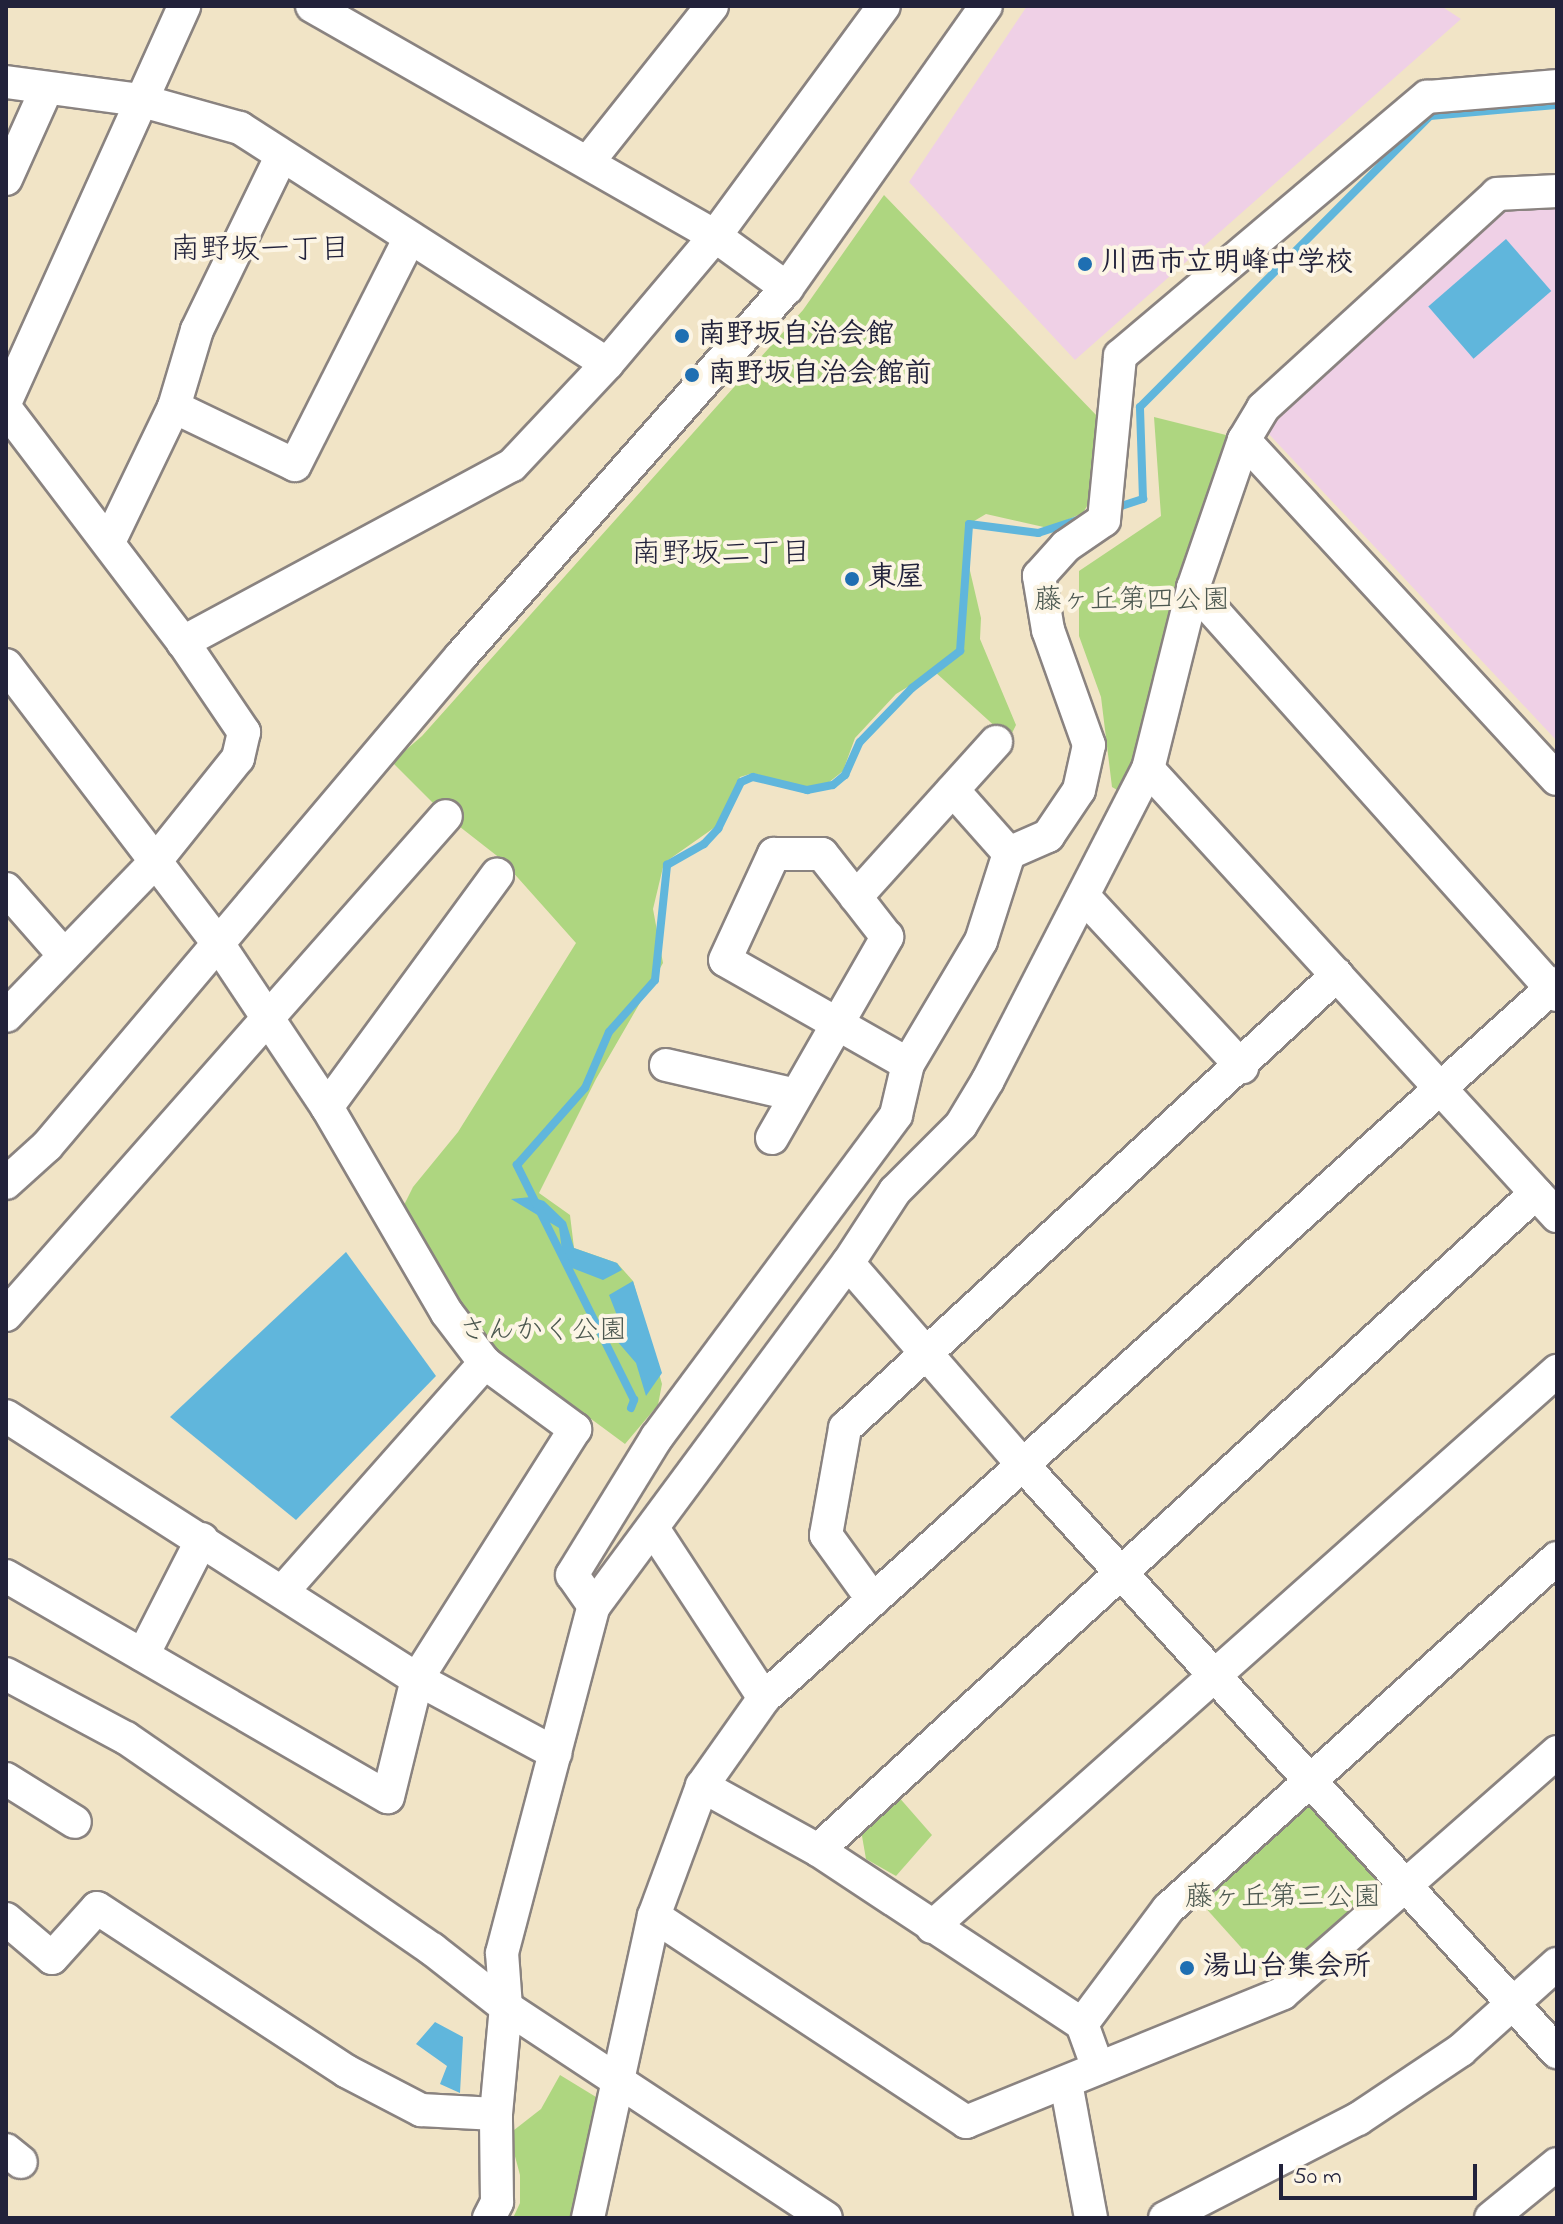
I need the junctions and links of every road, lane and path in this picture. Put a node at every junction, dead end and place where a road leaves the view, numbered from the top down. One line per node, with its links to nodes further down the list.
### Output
1 (184, 6): 9 (street)
2 (312, 6): 11 (street)
3 (712, 6): 11 (street)
4 (884, 6): 14 (street)
5 (986, 6): 16 (street)
6 (6, 82): 8 (street)
7 (1557, 86): 31 (street)
8 (46, 90): 9 (street); 12 (street)
9 (139, 100): 10 (street); 18 (street)
10 (281, 157): 15 (street); 19 (street)
11 (588, 162): 14 (street)
12 (6, 179)
13 (1557, 191): 21 (street)
14 (715, 236): 16 (street); 17 (street)
15 (409, 239): 17 (street); 19 (street)
16 (787, 288): 37 (street)
17 (607, 364): 24 (street)
18 (6, 401)
19 (174, 407): 22 (street)
20 (6, 409): 22 (street)
21 (1244, 440): 23 (street); 28 (street)
22 (109, 542): 24 (street)
23 (1193, 588): 27 (street); 40 (street)
24 (183, 642): 32 (street)
25 (6, 665): 32 (street)
26 (996, 742): 29 (street)
27 (1148, 769): 36 (street); 39 (street)
28 (1557, 779)
29 (953, 790): 31 (street); 35 (street)
30 (446, 816): 42 (street)
31 (1009, 853): 44 (street)
32 (153, 864): 37 (street); 38 (street)
33 (497, 875): 49 (street)
34 (6, 889): 38 (street)
35 (856, 897): 43 (street); 43 (street)
36 (1085, 898): 46 (street); 53 (street)
37 (219, 945): 42 (street); 51 (street)
38 (64, 955): 41 (street)
39 (1337, 975): 46 (street); 47 (street)
40 (1555, 989): 47 (street)
41 (6, 1016)
42 (269, 1023): 49 (street); 54 (street)
43 (836, 1023): 44 (street); 48 (street)
44 (908, 1064): 66 (street)
45 (666, 1065): 48 (street)
46 (1242, 1067): 55 (street)
47 (1441, 1086): 52 (street); 59 (street)
48 (796, 1095): 50 (street)
49 (327, 1107): 56 (street)
50 (772, 1138)
51 (6, 1183)
52 (1546, 1205): 63 (street)
53 (848, 1263): 55 (street); 60 (street)
54 (6, 1315)
55 (929, 1354): 59 (street); 67 (street)
56 (485, 1363): 65 (street); 71 (street)
57 (1557, 1371): 70 (street)
58 (6, 1416): 61 (street)
59 (1023, 1465): 63 (street); 67 (street)
60 (654, 1530): 66 (street); 72 (street)
61 (202, 1539): 65 (street); 68 (street)
62 (1557, 1558): 76 (street)
63 (1122, 1568): 70 (street); 79 (street)
64 (6, 1576): 68 (street)
65 (283, 1591): 71 (street)
66 (585, 1594): 74 (street)
67 (873, 1600): 72 (street)
68 (143, 1655): 71 (street)
69 (6, 1674): 86 (street)
70 (1219, 1675): 76 (street); 83 (street)
71 (417, 1679): 74 (street)
72 (764, 1698): 77 (street)
73 (1557, 1752): 80 (street)
74 (555, 1753): 86 (street)
75 (6, 1779): 78 (street)
76 (1315, 1781): 80 (street); 87 (street)
77 (702, 1786): 79 (street); 81 (street)
78 (75, 1822)
79 (818, 1850): 83 (street)
80 (1404, 1883): 85 (street); 89 (street)
81 (654, 1916): 90 (street); 91 (street)
82 (6, 1919): 92 (street)
83 (932, 1927): 87 (street)
84 (1557, 1964): 85 (street)
85 (1512, 2004): 88 (street); 98 (street)
86 (506, 2007): 90 (street); 92 (street)
87 (1082, 2024): 89 (street)
88 (1557, 2052)
89 (1098, 2068): 91 (street)
90 (617, 2078): 95 (street); 96 (street)
91 (1066, 2083): 97 (street)
92 (496, 2114): 94 (street)
93 (1557, 2164): 99 (street)
94 (489, 2218)
95 (588, 2218)
96 (826, 2218)
97 (1091, 2218)
98 (1165, 2218)
99 (1491, 2218)

